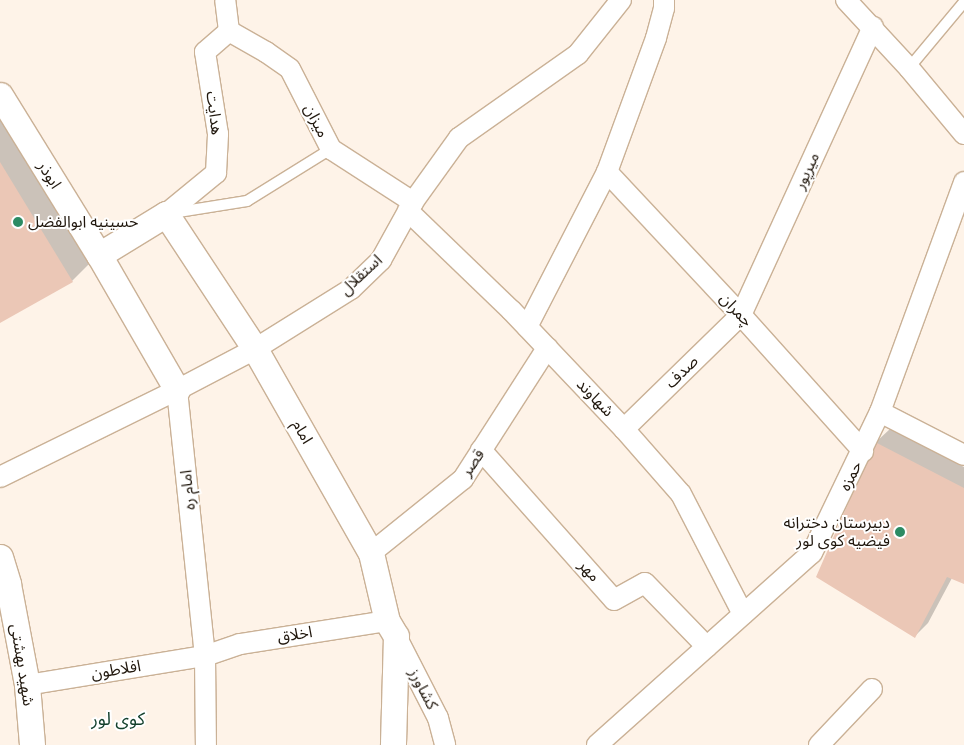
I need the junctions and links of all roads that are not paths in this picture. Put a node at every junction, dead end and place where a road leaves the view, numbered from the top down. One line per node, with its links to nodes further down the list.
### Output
1 (225, 0): 7 (street)
2 (621, 0): 14 (street, استقلال)
3 (664, 0): 12 (street)
4 (846, 0): 6 (street)
5 (964, 2): 8 (lane)
6 (873, 27): 8 (street); 17 (street, میرپور)
7 (229, 31): 11 (street, میزان); 15 (street, هدایت)
8 (909, 68): 10 (street)
9 (0, 95): 16 (street, ابوذر)
10 (964, 134)
11 (331, 150): 14 (street, میزان); 15 (lane)
12 (607, 172): 17 (street, چمران); 18 (street)
13 (964, 182): 22 (street, حمزه)
14 (411, 206): 18 (street, شهاوند); 19 (street, استقلال)
15 (166, 214): 16 (street); 19 (street, امام)
16 (99, 255): 21 (street, امام ره)
17 (741, 315): 23 (street, صدف); 25 (street, چمران)
18 (527, 327): 20 (street, شهاوند)
19 (255, 348): 21 (street, استقلال); 28 (street, امام)
20 (548, 348): 23 (street, شهاوند); 24 (street, قصر)
21 (177, 390): 27 (street, استقلال); 33 (street, امام ره)
22 (880, 412): 25 (street, حمزه); 26 (street)
23 (624, 429): 30 (street, شهاوند)
24 (481, 450): 28 (street, قصر); 32 (street, مهر)
25 (863, 451): 30 (street, حمزه)
26 (964, 455)
27 (0, 477)
28 (371, 553): 31 (street, امام)
29 (0, 557): 34 (street, شهید بهشتی)
30 (744, 614): 32 (street, حمزه)
31 (392, 628): 33 (street, اخلاق); 38 (street, امام); 39 (street, کشاورز)
32 (707, 648): 40 (street, حمزه)
33 (205, 656): 34 (street, افلاطون); 37 (street, امام ره)
34 (27, 685): 36 (street, شهید بهشتی)
35 (872, 689): 41 (street)
36 (32, 745)
37 (206, 745)
38 (393, 745)
39 (445, 745)
40 (597, 745)
41 (819, 745)

